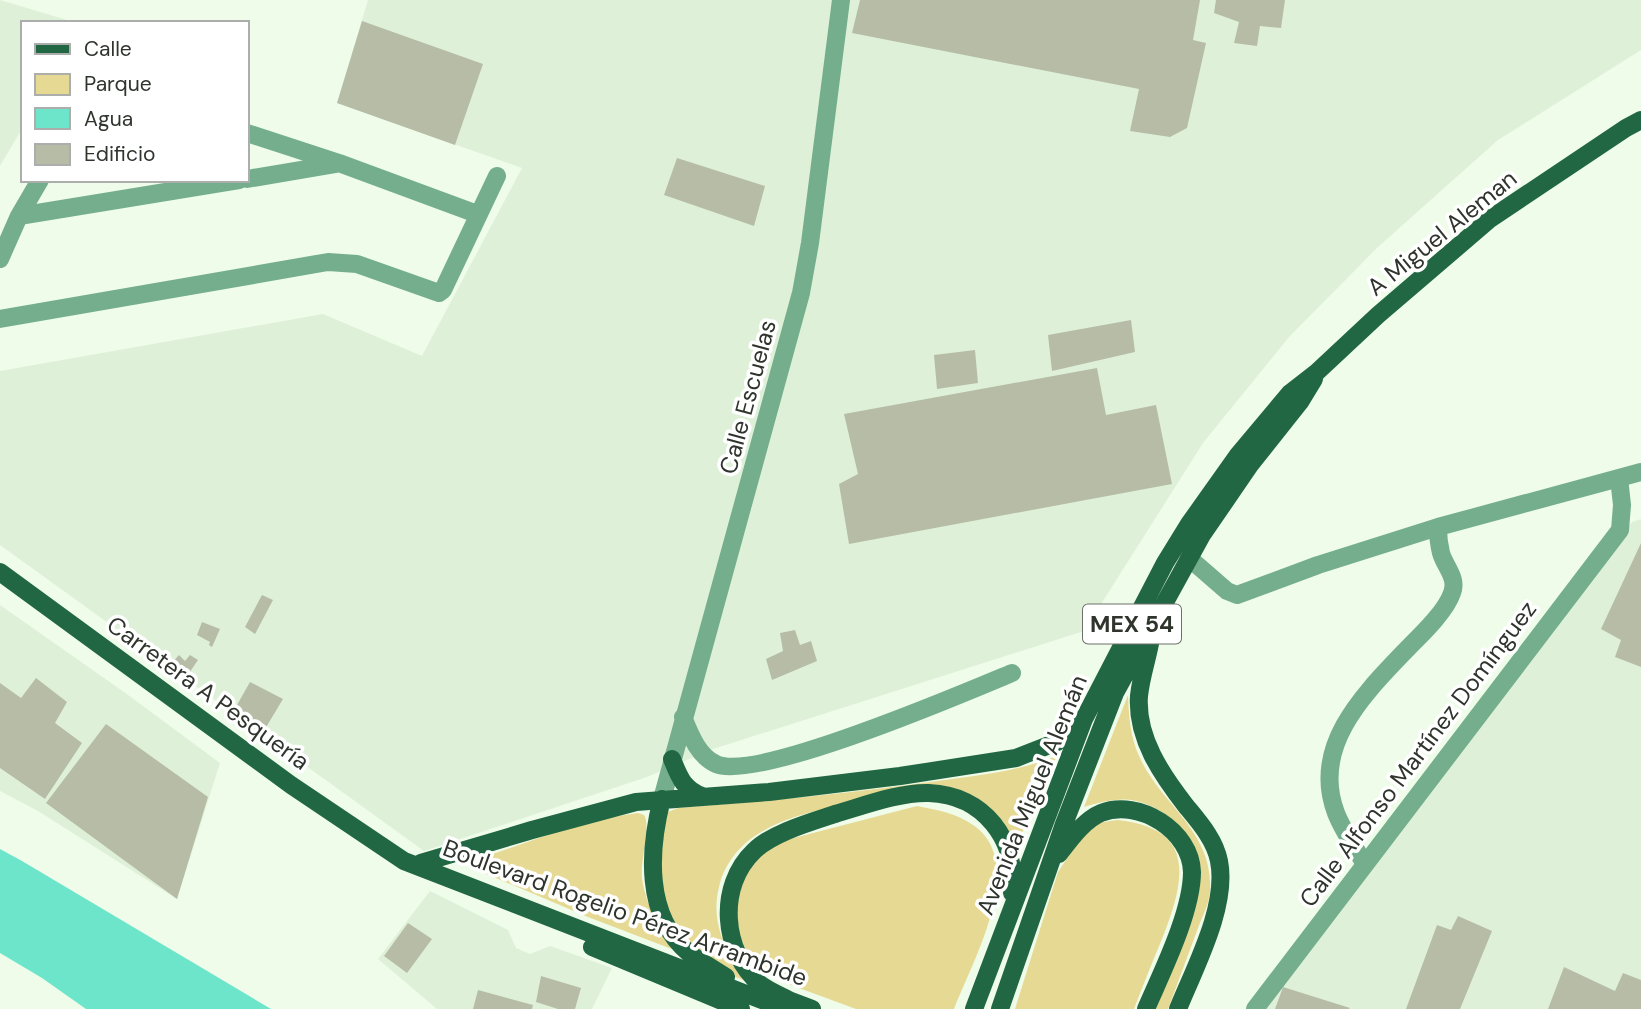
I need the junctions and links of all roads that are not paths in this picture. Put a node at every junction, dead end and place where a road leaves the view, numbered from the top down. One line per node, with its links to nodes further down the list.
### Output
1 (841, 0): 22 (street, Calle Escuelas)
2 (1641, 120): 13 (main road, A Miguel Aleman / MEX 54)
3 (248, 133): 4 (street)
4 (339, 163): 6 (street); 9 (street)
5 (497, 176): 9 (street)
6 (248, 179)
7 (39, 182): 10 (street)
8 (227, 182): 10 (street)
9 (477, 214): 12 (street)
10 (19, 216): 11 (street)
11 (0, 259)
12 (0, 319)
13 (1317, 372): 14 (main road, Avenida Miguel Alemán / MEX 54)
14 (1244, 460): 18 (main road, Avenida Miguel Alemán / MEX 54); 23 (main road, Avenida Miguel Alemán / MEX 54)
15 (1641, 472): 16 (street)
16 (1619, 478): 17 (street); 27 (street, Calle Alfonso Martínez Domínguez)
17 (1438, 527): 18 (street); 27 (street)
18 (1189, 558): 20 (main road, Avenida Miguel Alemán / MEX 54)
19 (0, 572): 28 (main road, Carretera A Pesquería)
20 (1154, 619): 29 (main road, Avenida Miguel Alemán / MEX 54); 39 (main road)
21 (1012, 673): 22 (street)
22 (683, 717): 24 (street, Calle Escuelas)
23 (1084, 719): 25 (main road); 31 (main road, Avenida Miguel Alemán / MEX 54)
24 (672, 759): 25 (main road); 26 (street, Calle Escuelas)
25 (702, 796): 26 (main road)
26 (663, 799): 28 (main road); 32 (main road)
27 (1365, 864): 40 (street, Calle Alfonso Martínez Domínguez)
28 (419, 865): 30 (main road, Boulevard Rogelio Pérez Arrambide); 34 (main road)
29 (1050, 865): 37 (main road, Avenida Miguel Alemán / MEX 54); 38 (main road)
30 (533, 908): 32 (main road, Boulevard Rogelio Pérez Arrambide); 33 (main road, Boulevard Rogelio Pérez Arrambide)
31 (1010, 914): 33 (main road); 36 (main road, Avenida Miguel Alemán / MEX 54)
32 (726, 977): 33 (main road, Boulevard Rogelio Pérez Arrambide)
33 (789, 1005): 35 (main road, Boulevard Rogelio Pérez Arrambide)
34 (741, 1009)
35 (812, 1009)
36 (974, 1009)
37 (1000, 1009)
38 (1146, 1009)
39 (1178, 1009)
40 (1255, 1009)

